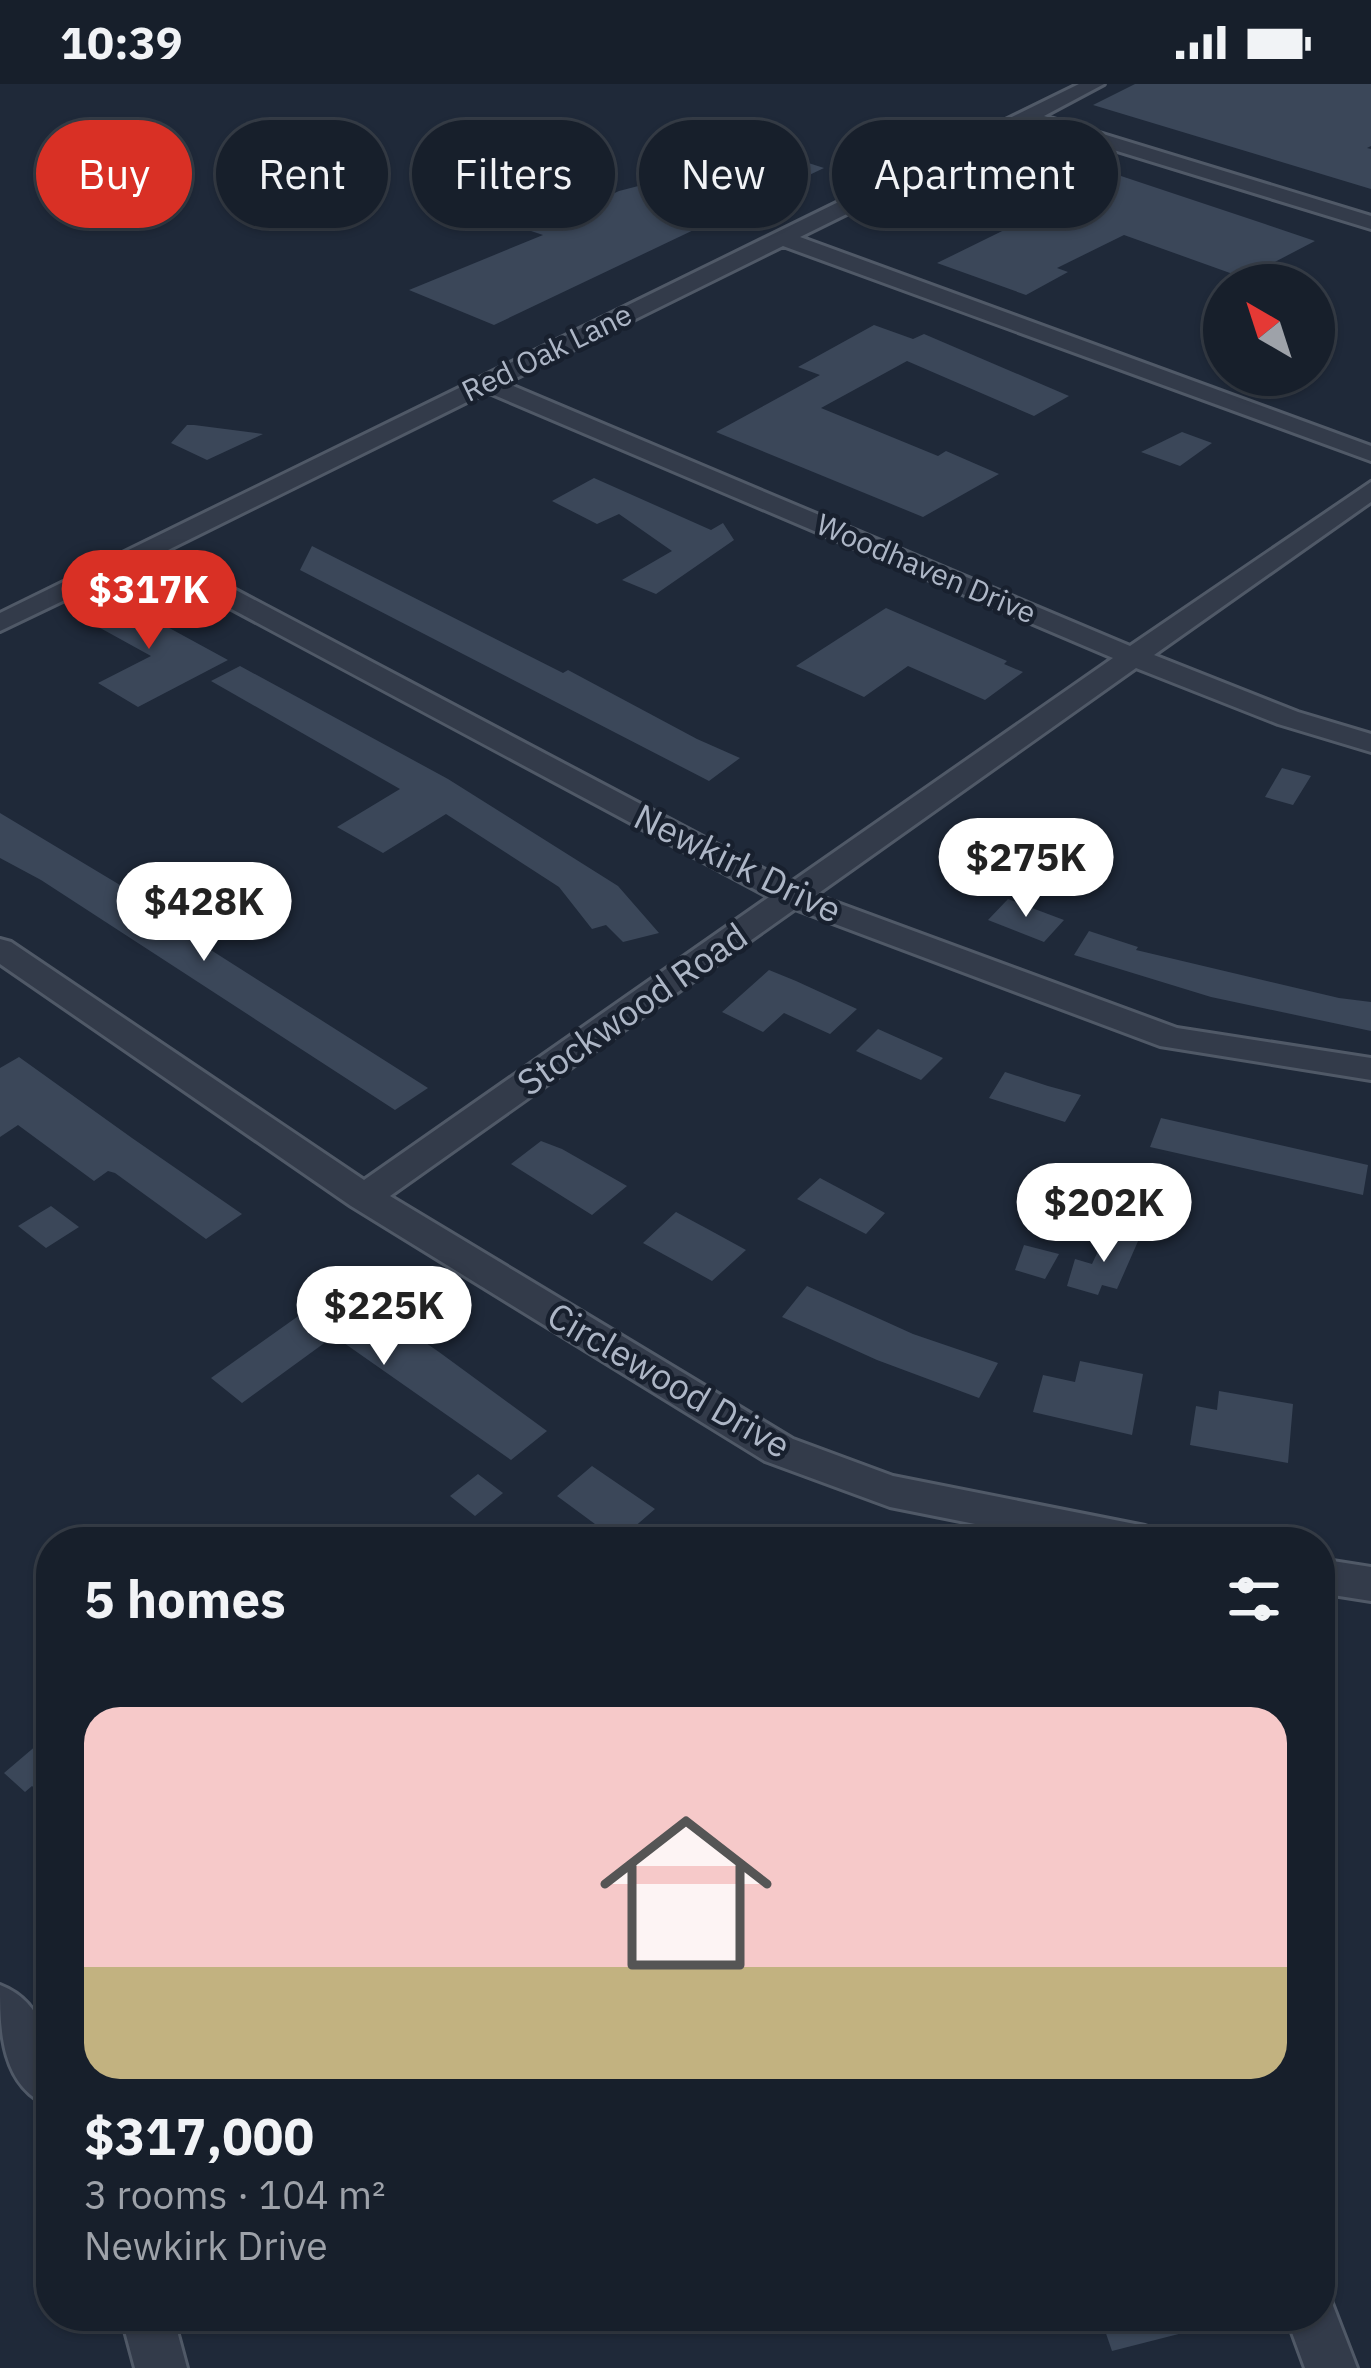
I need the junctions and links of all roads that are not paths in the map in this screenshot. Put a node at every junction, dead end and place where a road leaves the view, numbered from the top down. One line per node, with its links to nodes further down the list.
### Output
1 (1094, 84): 2 (street, Red Oak Lane)
2 (1027, 117): 3 (street); 4 (street, Red Oak Lane)
3 (1371, 223)
4 (782, 238): 5 (street, Red Oak Lane); 6 (street)
5 (486, 383): 8 (street, Red Oak Lane); 10 (street, Woodhaven Drive)
6 (1371, 454)
7 (1371, 490): 10 (street, Stockwood Road)
8 (144, 552): 9 (street, Red Oak Lane); 12 (street, Newkirk Drive)
9 (0, 623)
10 (1133, 657): 11 (street, Woodhaven Drive); 12 (street, Stockwood Road)
11 (1371, 742)
12 (792, 897): 14 (street, Newkirk Drive); 15 (street, Stockwood Road)
13 (0, 949): 15 (street, Circlewood Drive)
14 (1371, 1070)
15 (364, 1197): 16 (street, Circlewood Drive)
16 (1070, 1527)
17 (1335, 1578): 18 (street)
18 (1371, 1584)
19 (0, 2007): 20 (street)
20 (36, 2061)
21 (151, 2331): 23 (street)
22 (1317, 2331): 24 (street)
23 (161, 2368)
24 (1331, 2368)

